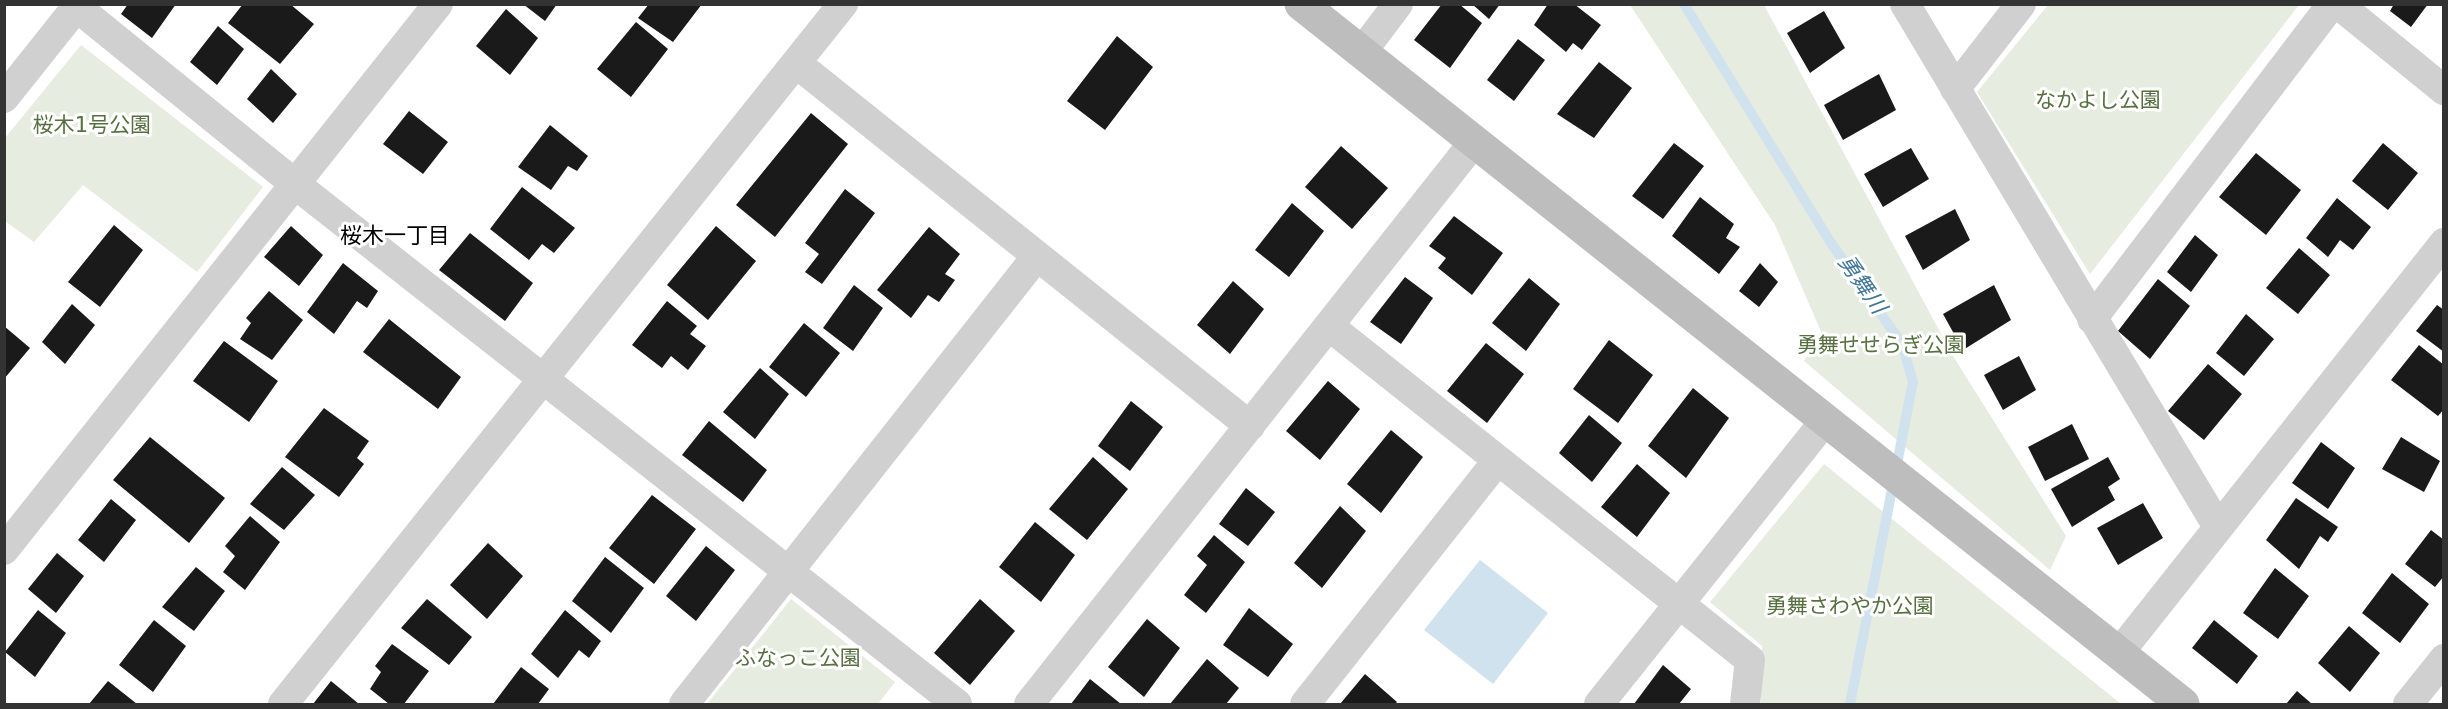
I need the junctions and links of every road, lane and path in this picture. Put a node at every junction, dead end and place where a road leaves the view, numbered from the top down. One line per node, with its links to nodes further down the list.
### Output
1 (438, 4): 16 (street)
2 (843, 4): 11 (street)
3 (1301, 4): 10 (street)
4 (1398, 4): 10 (street)
5 (1905, 4): 12 (street)
6 (2021, 4): 12 (street)
7 (2332, 4): 19 (street)
8 (2338, 4): 13 (street)
9 (76, 6): 14 (street); 16 (street)
10 (1361, 53): 15 (street)
11 (796, 63): 18 (street); 21 (street)
12 (1955, 88): 19 (street)
13 (2444, 90)
14 (4, 98)
15 (1474, 142): 20 (street); 22 (street)
16 (295, 184): 21 (street); 26 (street)
17 (2444, 243): 25 (street)
18 (1037, 256): 23 (street); 27 (street)
19 (2092, 318): 25 (street)
20 (1329, 326): 23 (street); 24 (street)
21 (544, 378): 27 (street); 31 (street)
22 (1824, 422): 28 (street); 29 (street)
23 (1250, 426): 34 (street)
24 (1498, 460): 28 (street); 35 (street)
25 (2218, 528): 29 (street)
26 (4, 550)
27 (789, 572): 32 (street); 33 (street)
28 (1680, 603): 36 (street); 37 (street)
29 (2119, 653): 38 (street)
30 (2444, 659): 39 (street)
31 (283, 705)
32 (684, 705)
33 (957, 705)
34 (1029, 705)
35 (1305, 705)
36 (1599, 705)
37 (1745, 705)
38 (2183, 705)
39 (2408, 705)

